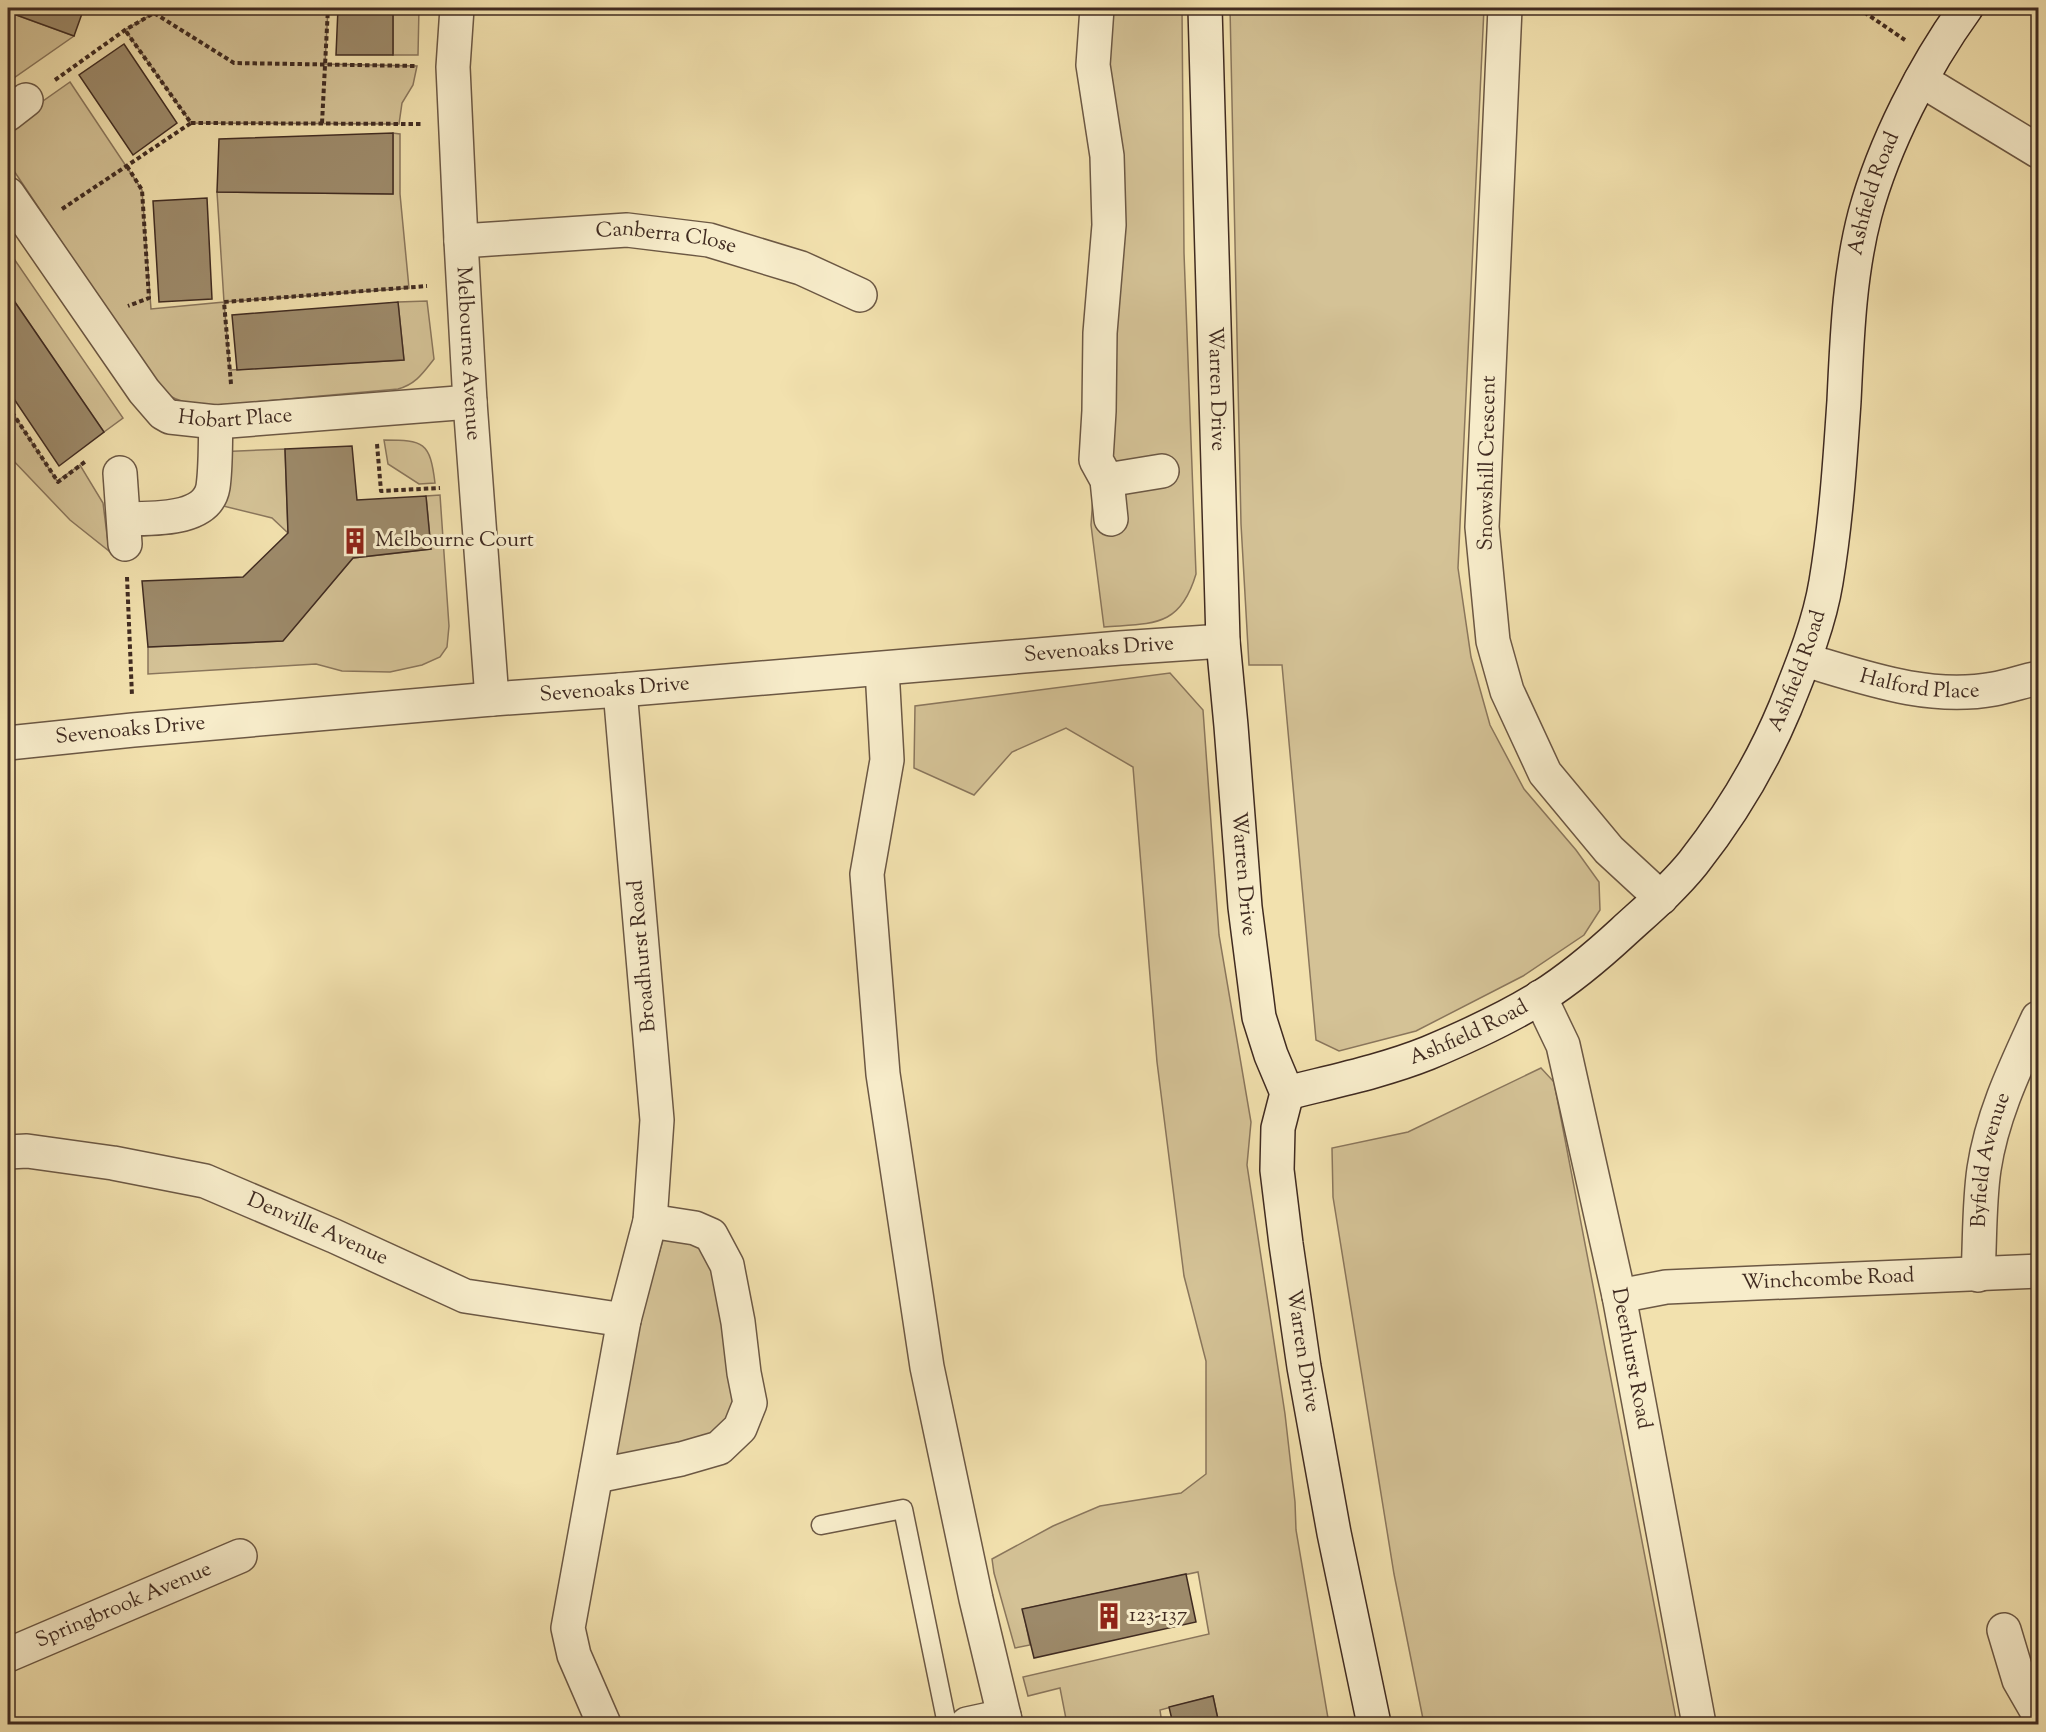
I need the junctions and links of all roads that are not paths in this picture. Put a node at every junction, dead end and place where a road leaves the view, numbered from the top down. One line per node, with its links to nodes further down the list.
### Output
1 (457, 8): 9 (street, Melbourne Avenue)
2 (1096, 8): 15 (street)
3 (1205, 8): 17 (street, Warren Drive)
4 (1505, 8): 24 (street, Snowshill Crescent)
5 (1966, 8): 6 (street, Ashfield Road)
6 (1927, 69): 7 (street); 18 (street, Ashfield Road)
7 (2038, 151)
8 (8, 194): 12 (street, Hobart Place)
9 (461, 241): 10 (street, Canberra Close); 11 (street, Melbourne Avenue)
10 (861, 295)
11 (470, 402): 12 (street, Hobart Place); 22 (street, Melbourne Avenue)
12 (225, 421): 14 (street)
13 (1162, 471): 15 (street)
14 (120, 473)
15 (1107, 480): 16 (street)
16 (1111, 519)
17 (1222, 641): 19 (street, Sevenoaks Drive); 27 (street, Warren Drive)
18 (1805, 660): 20 (street, Halford Place); 24 (street, Ashfield Road)
19 (882, 669): 21 (street, Sevenoaks Drive); 40 (street)
20 (2038, 678)
21 (620, 690): 22 (street, Sevenoaks Drive); 29 (street, Broadhurst Road)
22 (492, 699): 23 (street, Sevenoaks Drive)
23 (8, 742)
24 (1661, 898): 25 (street, Ashfield Road)
25 (1540, 997): 27 (street, Ashfield Road); 32 (street, Deerhurst Road)
26 (2038, 1018): 31 (street, Byfield Avenue)
27 (1287, 1093): 44 (street, Warren Drive)
28 (8, 1152): 33 (street, Denville Avenue)
29 (651, 1221): 33 (street, Broadhurst Road); 34 (street)
30 (2038, 1271): 31 (street, Winchcombe Road)
31 (1978, 1275): 32 (street, Winchcombe Road)
32 (1618, 1296): 45 (street, Deerhurst Road)
33 (624, 1320): 34 (street, Broadhurst Road)
34 (596, 1476): 41 (street, Broadhurst Road)
35 (821, 1525): 42 (lane)
36 (240, 1556): 38 (street, Springbrook Avenue)
37 (2004, 1630): 39 (street)
38 (8, 1655)
39 (2038, 1713)
40 (1005, 1720): 43 (street)
41 (604, 1725)
42 (947, 1725)
43 (967, 1725)
44 (1374, 1725)
45 (1699, 1725)

